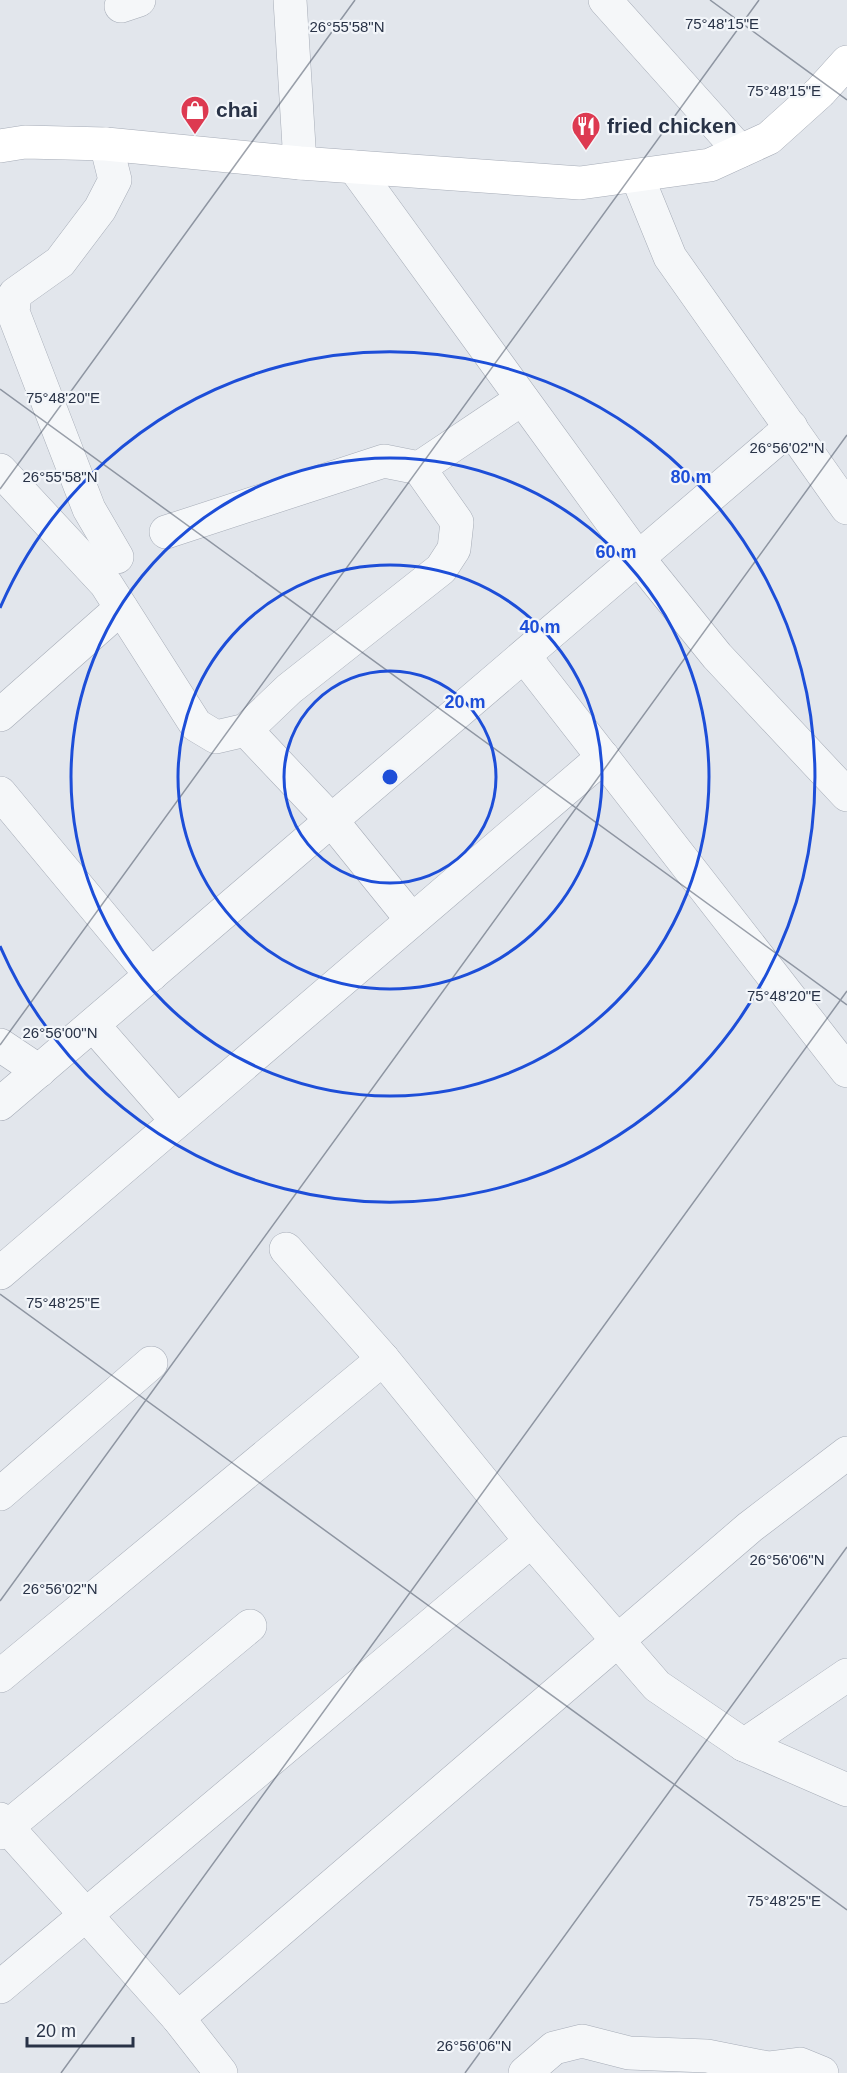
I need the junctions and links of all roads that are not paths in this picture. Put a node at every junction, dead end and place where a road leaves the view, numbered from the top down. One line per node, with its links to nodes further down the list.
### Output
1 (290, 0): 7 (street)
2 (605, 0): 6 (street)
3 (847, 62): 6 (street)
4 (106, 144): 5 (street); 7 (street); 16 (street)
5 (0, 146)
6 (740, 151): 9 (street)
7 (300, 163): 8 (street)
8 (354, 167): 9 (street); 10 (street)
9 (637, 176): 11 (street)
10 (522, 399): 12 (street); 17 (street)
11 (791, 427): 14 (street); 17 (street)
12 (419, 468): 15 (street); 21 (street)
13 (0, 470): 18 (street)
14 (847, 508)
15 (166, 532)
16 (117, 557)
17 (638, 558): 19 (street); 24 (street)
18 (121, 608): 20 (street); 21 (street)
19 (524, 656): 22 (street); 25 (street)
20 (0, 715)
21 (246, 730): 25 (street)
22 (603, 757): 26 (street); 31 (street)
23 (0, 793): 27 (street)
24 (847, 795)
25 (332, 821): 26 (street); 27 (street)
26 (412, 920): 33 (street)
27 (151, 975): 28 (street)
28 (93, 1025): 30 (street); 33 (street)
29 (0, 1045): 30 (street)
30 (39, 1071): 32 (street)
31 (847, 1071)
32 (0, 1104)
33 (177, 1121): 35 (street)
34 (286, 1249): 36 (street)
35 (0, 1273)
36 (383, 1359): 40 (street); 44 (street)
37 (151, 1363): 39 (street)
38 (847, 1453): 42 (street)
39 (0, 1494)
40 (531, 1541): 42 (street); 48 (street)
41 (250, 1626): 47 (street)
42 (618, 1641): 45 (street); 50 (street)
43 (847, 1675): 45 (street)
44 (0, 1676)
45 (744, 1745): 46 (street)
46 (847, 1790)
47 (2, 1826): 48 (street)
48 (86, 1915): 49 (street); 50 (street)
49 (0, 1987)
50 (178, 2018): 51 (street)
51 (221, 2073)
52 (525, 2073): 53 (street)
53 (822, 2073)

